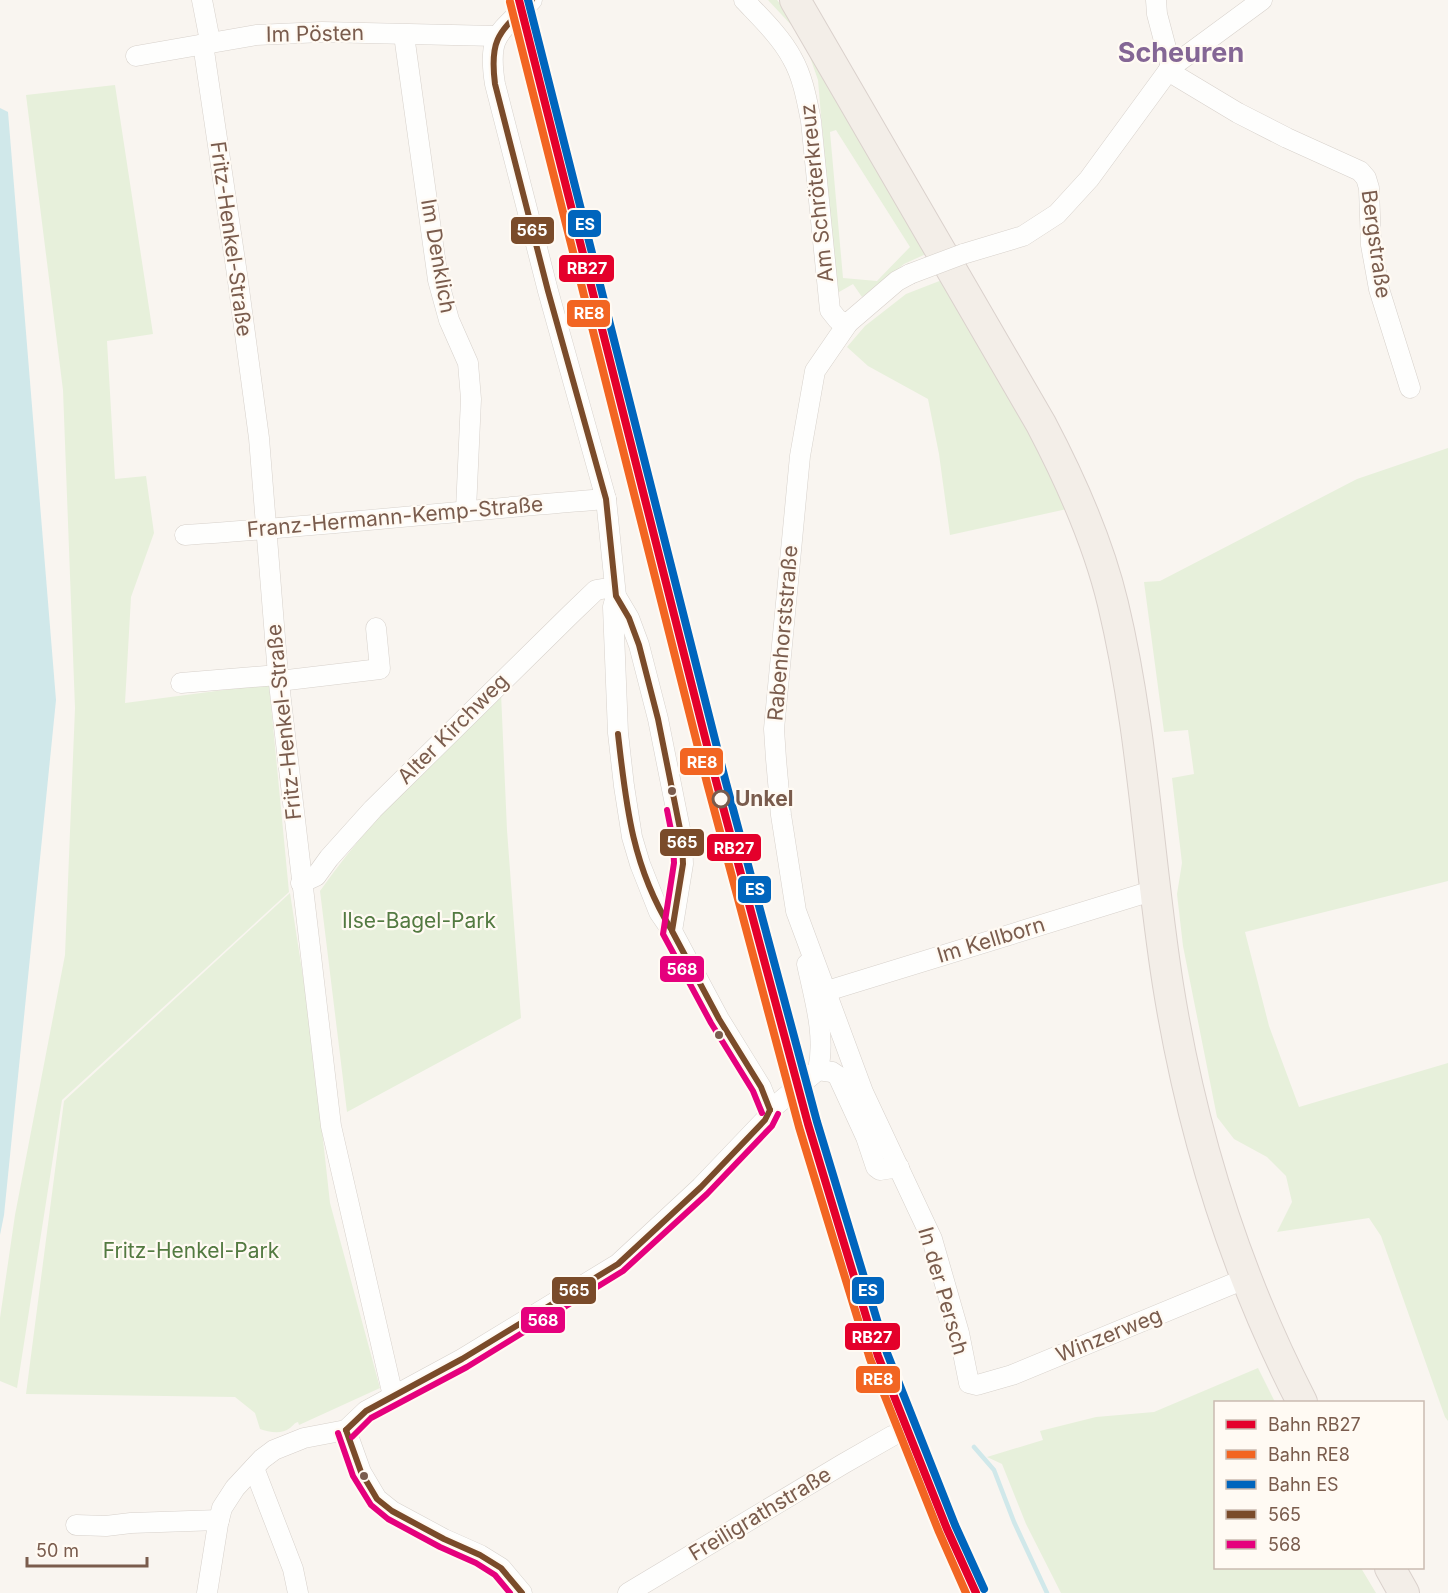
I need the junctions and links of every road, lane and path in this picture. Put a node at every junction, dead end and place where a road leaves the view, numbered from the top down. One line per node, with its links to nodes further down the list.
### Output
1 (202, 0): 10 (street, Fritz-Henkel-Straße)
2 (532, 0): 9 (street)
3 (744, 0): 14 (street, Am Schröterkreuz)
4 (795, 0): 11 (main road)
5 (812, 0): 11 (main road)
6 (1156, 0): 13 (street)
7 (1262, 0): 13 (street, Rabenhorststraße)
8 (404, 35): 9 (street, Im Pösten); 10 (street, Im Pösten); 17 (street, Im Denklich)
9 (496, 36): 16 (street)
10 (206, 43): 12 (street, Im Pösten); 18 (street, Fritz-Henkel-Straße)
11 (822, 47): 25 (main road)
12 (136, 56)
13 (1169, 69): 14 (street, Rabenhorststraße, bridge); 15 (street, Bergstraße)
14 (848, 323): 27 (street, Rabenhorststraße)
15 (1410, 388)
16 (606, 499): 17 (street, Franz-Hermann-Kemp-Straße); 20 (street)
17 (466, 510): 18 (street, Franz-Hermann-Kemp-Straße)
18 (266, 530): 19 (street, Franz-Hermann-Kemp-Straße); 22 (street, Fritz-Henkel-Straße)
19 (185, 535)
20 (615, 591): 24 (street, Alter Kirchweg); 26 (street); 26 (street)
21 (376, 628): 22 (street)
22 (278, 678): 23 (street); 24 (street, Fritz-Henkel-Straße)
23 (181, 683)
24 (301, 883): 34 (street, Fritz-Henkel-Straße)
25 (1155, 890): 28 (street, Im Kellborn); 32 (main road)
26 (672, 931): 30 (street)
27 (812, 952): 28 (street, Rabenhorststraße); 29 (street, Rabenhorststraße)
28 (827, 991): 31 (street, In der Persch)
29 (818, 1070): 30 (street); 31 (street)
30 (770, 1110): 34 (street)
31 (899, 1167): 33 (street, In der Persch)
32 (1246, 1278): 33 (street, Winzerweg); 35 (main road)
33 (969, 1383)
34 (393, 1396): 36 (street)
35 (1302, 1401)
36 (346, 1430): 38 (street); 44 (street)
37 (892, 1436): 45 (street, Freiligrathstraße)
38 (254, 1468): 39 (street); 43 (street)
39 (219, 1520): 40 (street); 42 (street)
40 (76, 1525)
41 (1391, 1569): 46 (main road)
42 (207, 1593)
43 (298, 1593)
44 (522, 1593)
45 (628, 1593)
46 (1404, 1593)

